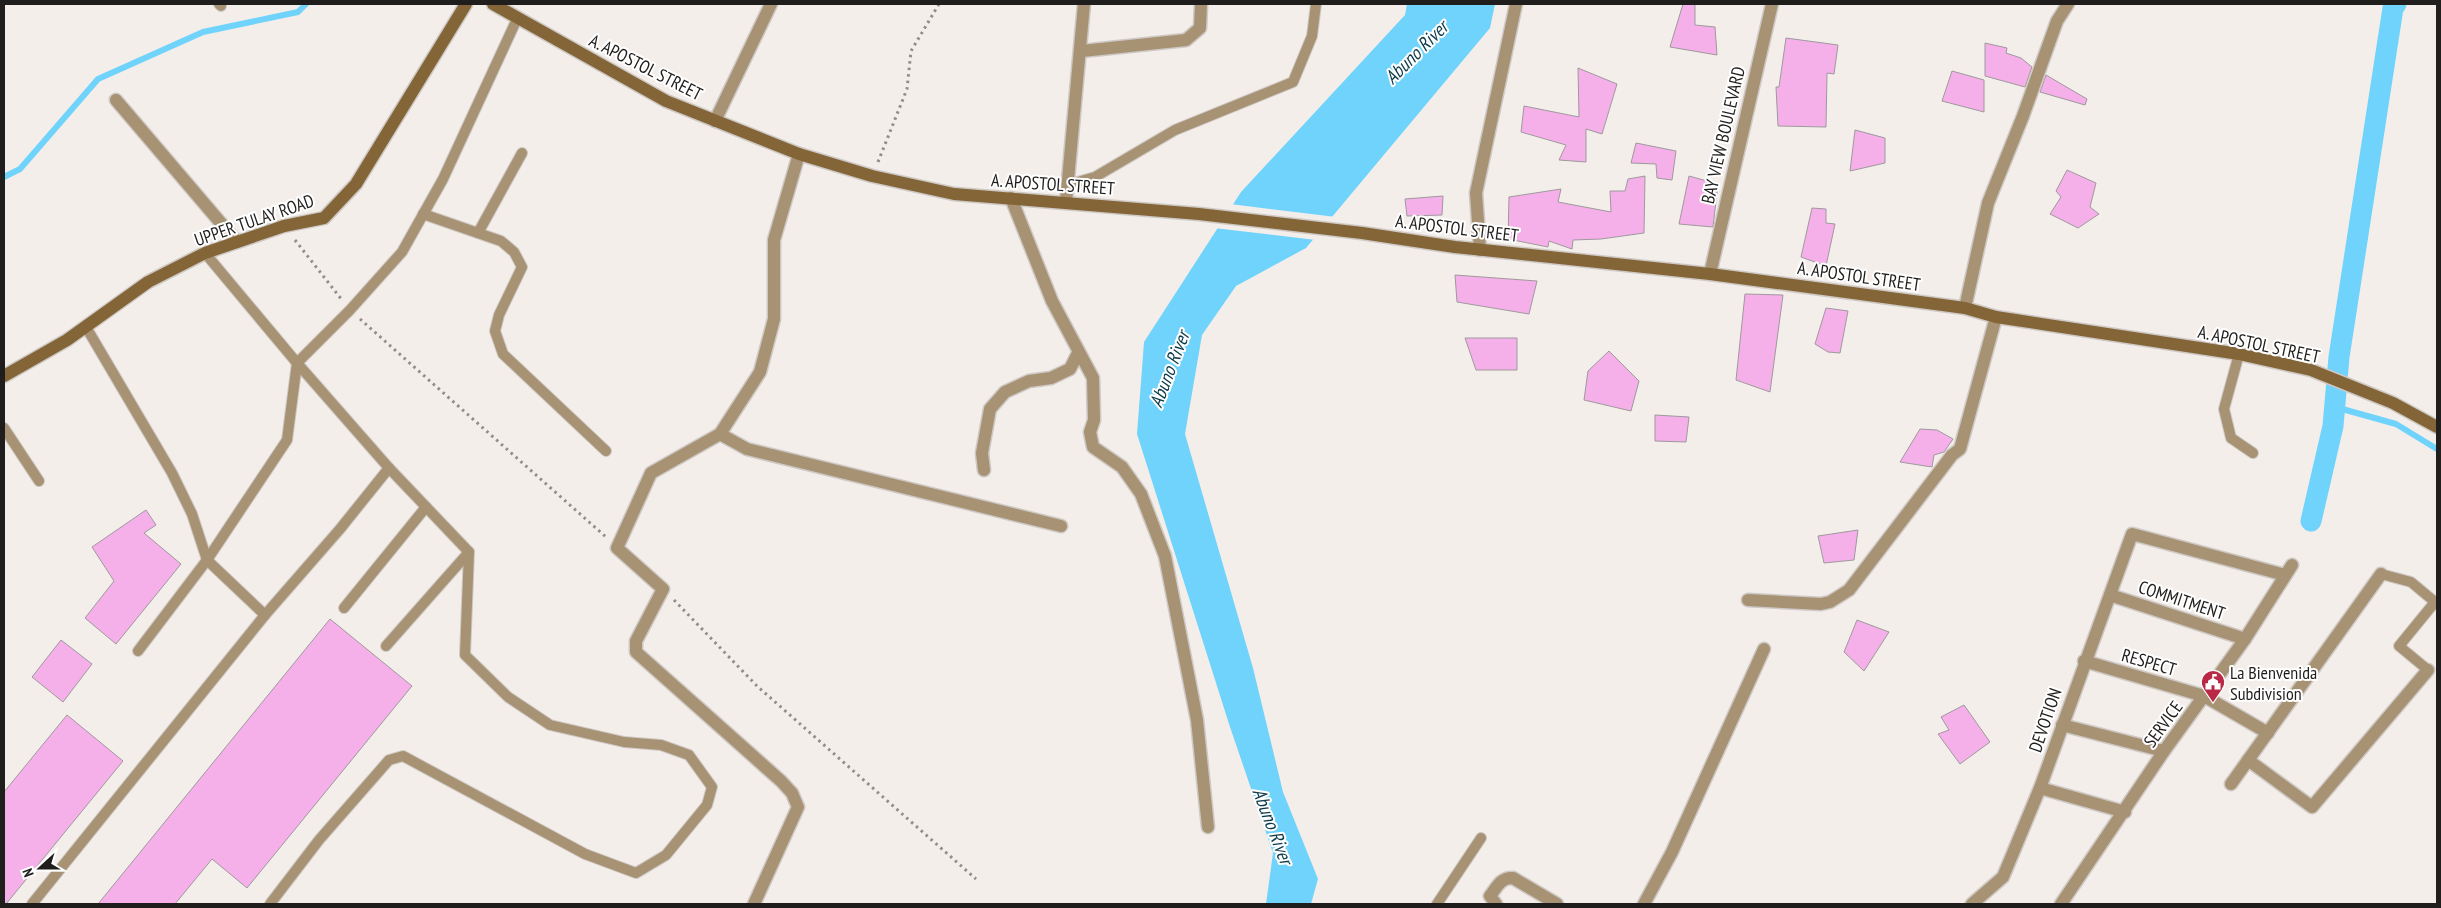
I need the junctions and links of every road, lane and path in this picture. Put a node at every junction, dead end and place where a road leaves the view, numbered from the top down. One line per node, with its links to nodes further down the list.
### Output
1 (466, 4): 22 (street, UPPER TULAY ROAD)
2 (494, 4): 11 (street, A. APOSTOL STREET)
3 (771, 4): 14 (street)
4 (939, 4): 17 (path)
5 (1084, 4): 12 (street)
6 (1201, 4): 12 (street)
7 (1316, 4): 18 (lane)
8 (1516, 4): 25 (street)
9 (1772, 4): 27 (street, BAY VIEW BOULEVARD)
10 (2068, 4): 28 (street)
11 (517, 19): 14 (street, A. APOSTOL STREET); 21 (lane)
12 (1082, 51): 18 (street)
13 (116, 100): 24 (street)
14 (715, 121): 16 (street, A. APOSTOL STREET)
15 (522, 153): 23 (lane)
16 (799, 154): 17 (street, A. APOSTOL STREET); 38 (street)
17 (872, 176): 19 (street, A. APOSTOL STREET)
18 (1067, 185): 20 (street)
19 (1011, 198): 20 (street, A. APOSTOL STREET); 32 (street)
20 (1066, 202): 25 (street, A. APOSTOL STREET)
21 (423, 214): 23 (lane); 29 (lane)
22 (284, 226): 24 (street, UPPER TULAY ROAD); 29 (path)
23 (478, 233): 39 (lane)
24 (236, 242): 26 (street, UPPER TULAY ROAD)
25 (1480, 250): 27 (street, A. APOSTOL STREET)
26 (205, 253): 31 (street, UPPER TULAY ROAD); 34 (lane)
27 (1710, 274): 28 (street, A. APOSTOL STREET)
28 (1965, 308): 30 (street, A. APOSTOL STREET)
29 (350, 310): 34 (lane); 47 (path)
30 (1996, 317): 33 (street, A. APOSTOL STREET); 53 (street)
31 (86, 327): 35 (street, UPPER TULAY ROAD); 49 (lane)
32 (1078, 353): 42 (street); 70 (street)
33 (2238, 354): 36 (street, A. APOSTOL STREET); 40 (lane)
34 (296, 363): 41 (lane); 49 (lane)
35 (4, 376)
36 (2437, 427)
37 (4, 428): 43 (lane)
38 (720, 434): 45 (street); 47 (street)
39 (606, 452)
40 (2253, 453)
41 (389, 468): 44 (lane); 55 (lane)
42 (984, 470)
43 (39, 481)
44 (426, 506): 48 (lane); 54 (lane)
45 (1061, 526)
46 (2132, 534): 52 (street, DEVOTION); 56 (street, SERVICE)
47 (617, 548): 51 (street)
48 (470, 552): 57 (lane); 74 (lane)
49 (207, 560): 55 (lane); 59 (lane)
50 (2382, 574): 61 (lane); 64 (street)
51 (663, 589): 72 (path); 75 (street)
52 (2110, 596): 56 (street, COMMITMENT); 60 (street, DEVOTION)
53 (1748, 600)
54 (344, 608)
55 (264, 614): 73 (lane)
56 (2245, 638): 62 (street, SERVICE)
57 (386, 646)
58 (1764, 649): 79 (street)
59 (138, 650)
60 (2084, 661): 62 (street, RESPECT); 63 (street, DEVOTION)
61 (2428, 670): 66 (street)
62 (2204, 696): 64 (street, RESPECT); 65 (street, SERVICE)
63 (2062, 725): 65 (street); 68 (street, DEVOTION)
64 (2268, 733): 66 (street)
65 (2164, 751): 69 (street, SERVICE)
66 (2248, 760): 67 (street)
67 (2231, 784)
68 (2040, 788): 69 (street); 80 (street, DEVOTION)
69 (2125, 812): 81 (street, SERVICE)
70 (1208, 827)
71 (1482, 838): 76 (lane)
72 (976, 879)
73 (32, 904)
74 (270, 904)
75 (754, 904)
76 (1437, 904)
77 (1496, 904): 78 (street)
78 (1557, 904)
79 (1644, 904)
80 (1972, 904)
81 (2061, 904)

